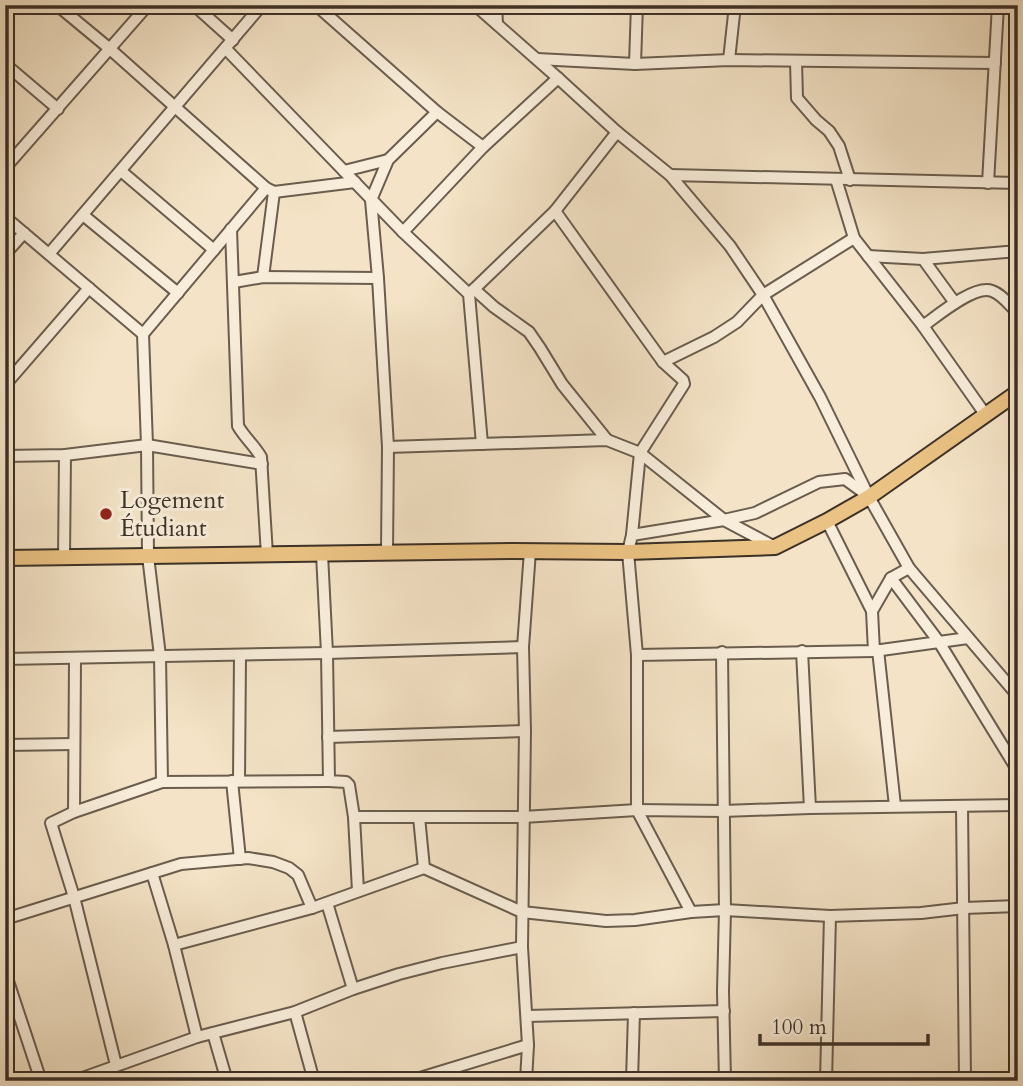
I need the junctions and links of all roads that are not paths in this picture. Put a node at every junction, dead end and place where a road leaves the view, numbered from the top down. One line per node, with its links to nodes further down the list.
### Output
1 (57, 5): 13 (street)
2 (148, 5): 13 (street)
3 (194, 5): 12 (street)
4 (262, 5): 12 (street)
5 (316, 5): 23 (street)
6 (475, 5): 11 (street)
7 (496, 5): 11 (street)
8 (637, 5): 19 (street)
9 (735, 5): 15 (street)
10 (998, 5): 17 (street)
11 (497, 24): 14 (street)
12 (230, 45): 21 (street); 29 (street)
13 (110, 49): 21 (street); 22 (street)
14 (537, 59): 19 (street); 20 (street)
15 (729, 60): 16 (street); 19 (street)
16 (796, 61): 17 (street); 32 (street)
17 (995, 63): 34 (street)
18 (5, 64): 22 (street)
19 (635, 64)
20 (558, 78): 24 (street); 25 (street)
21 (176, 107): 28 (street); 36 (street)
22 (58, 109): 27 (street)
23 (437, 112): 25 (street); 26 (street)
24 (617, 132): 30 (street); 38 (street)
25 (483, 147): 42 (street)
26 (388, 160): 29 (street); 37 (street)
27 (5, 168)
28 (121, 171): 39 (street); 45 (street)
29 (344, 171): 33 (street)
30 (670, 175): 31 (street); 57 (street)
31 (836, 179): 32 (street); 44 (street)
32 (850, 180): 34 (street)
33 (355, 181): 36 (street); 37 (street)
34 (988, 183): 35 (street)
35 (1018, 183)
36 (270, 190): 41 (street); 51 (street)
37 (372, 200): 42 (street); 52 (street)
38 (555, 211): 55 (street); 62 (street)
39 (83, 215): 48 (street); 56 (street)
40 (5, 217): 43 (street)
41 (231, 229): 45 (street); 53 (street)
42 (403, 232): 55 (street)
43 (24, 233): 47 (street); 48 (street)
44 (854, 238): 49 (street); 57 (street)
45 (214, 250): 56 (street)
46 (1018, 251): 50 (street)
47 (5, 254)
48 (49, 254): 54 (street)
49 (868, 257): 50 (street); 60 (street)
50 (923, 258): 58 (street)
51 (263, 277): 52 (street); 53 (street)
52 (378, 278): 69 (street)
53 (234, 282): 73 (street)
54 (89, 288): 61 (street); 63 (street)
55 (471, 291): 66 (street); 67 (street)
56 (178, 293): 61 (street)
57 (763, 295): 62 (street); 74 (street)
58 (955, 303): 59 (street); 60 (street)
59 (1018, 313)
60 (923, 326): 65 (street)
61 (143, 334): 68 (street)
62 (663, 362): 70 (street)
63 (5, 385)
64 (1015, 400): 65 (main road)
65 (985, 414): 74 (main road)
66 (607, 440): 67 (street); 70 (street)
67 (482, 444): 69 (street)
68 (147, 445): 71 (street); 73 (street); 84 (street)
69 (388, 447): 80 (street)
70 (640, 453): 75 (street); 77 (street)
71 (65, 454): 72 (street); 86 (street)
72 (5, 456)
73 (262, 464): 83 (street)
74 (869, 497): 75 (street); 76 (main road); 87 (street)
75 (724, 520): 77 (street); 78 (street)
76 (827, 521): 78 (main road); 89 (street)
77 (632, 535): 81 (street)
78 (775, 547): 81 (main road)
79 (530, 551): 80 (main road); 81 (main road); 92 (street)
80 (387, 552): 82 (main road)
81 (628, 552): 98 (street)
82 (322, 554): 83 (main road); 96 (street)
83 (267, 555): 84 (main road)
84 (148, 556): 86 (main road); 99 (street)
85 (5, 558): 86 (main road)
86 (64, 558)
87 (909, 568): 88 (street); 90 (street)
88 (891, 578): 89 (street); 91 (street)
89 (872, 611): 94 (street)
90 (968, 638): 91 (street); 102 (street)
91 (939, 642): 94 (street); 107 (street)
92 (523, 647): 96 (street); 103 (street)
93 (802, 651): 94 (street); 95 (street); 114 (street)
94 (876, 651): 113 (street)
95 (722, 652): 98 (street); 116 (street)
96 (327, 653): 97 (street); 104 (street)
97 (240, 655): 99 (street); 108 (street)
98 (637, 655): 115 (street)
99 (160, 656): 100 (street); 110 (street)
100 (75, 658): 101 (street); 105 (street)
101 (5, 659)
102 (1018, 696)
103 (525, 731): 104 (street); 120 (street)
104 (328, 737): 109 (street)
105 (74, 744): 106 (street); 117 (street)
106 (5, 745)
107 (1018, 771)
108 (235, 781): 109 (street); 110 (street); 121 (street)
109 (329, 781): 118 (street)
110 (162, 782): 117 (street)
111 (1018, 805): 112 (street)
112 (962, 806): 113 (street); 129 (street)
113 (895, 807): 114 (street)
114 (810, 808): 116 (street)
115 (637, 810): 116 (street); 120 (street); 132 (street)
116 (723, 811): 130 (street)
117 (74, 812): 125 (street)
118 (354, 817): 119 (street); 124 (street)
119 (419, 817): 120 (street); 122 (street)
120 (523, 817): 131 (street)
121 (240, 859): 123 (street); 128 (street)
122 (424, 868): 124 (street); 131 (street)
123 (152, 873): 125 (street); 135 (street)
124 (358, 891): 126 (street)
125 (74, 897): 134 (street); 146 (street)
126 (327, 903): 128 (street); 138 (street)
127 (1018, 906): 129 (street)
128 (312, 908): 135 (street)
129 (964, 908): 133 (street); 156 (street)
130 (725, 910): 132 (street); 133 (street); 139 (street)
131 (522, 912): 132 (street); 136 (street)
132 (691, 912)
133 (830, 916): 155 (street)
134 (5, 919)
135 (174, 945): 144 (street)
136 (522, 947): 138 (street); 142 (street)
137 (5, 972): 147 (street)
138 (353, 989): 140 (street)
139 (724, 1011): 141 (street); 154 (street)
140 (295, 1012): 143 (street); 150 (street)
141 (634, 1013): 142 (street); 153 (street)
142 (527, 1016): 145 (street)
143 (213, 1033): 144 (street); 149 (street)
144 (197, 1037): 146 (street)
145 (528, 1045): 151 (street); 152 (street)
146 (116, 1065): 148 (street)
147 (41, 1081)
148 (74, 1081)
149 (227, 1081)
150 (314, 1081)
151 (410, 1081)
152 (526, 1081)
153 (632, 1081)
154 (724, 1081)
155 (826, 1081)
156 (965, 1081)

